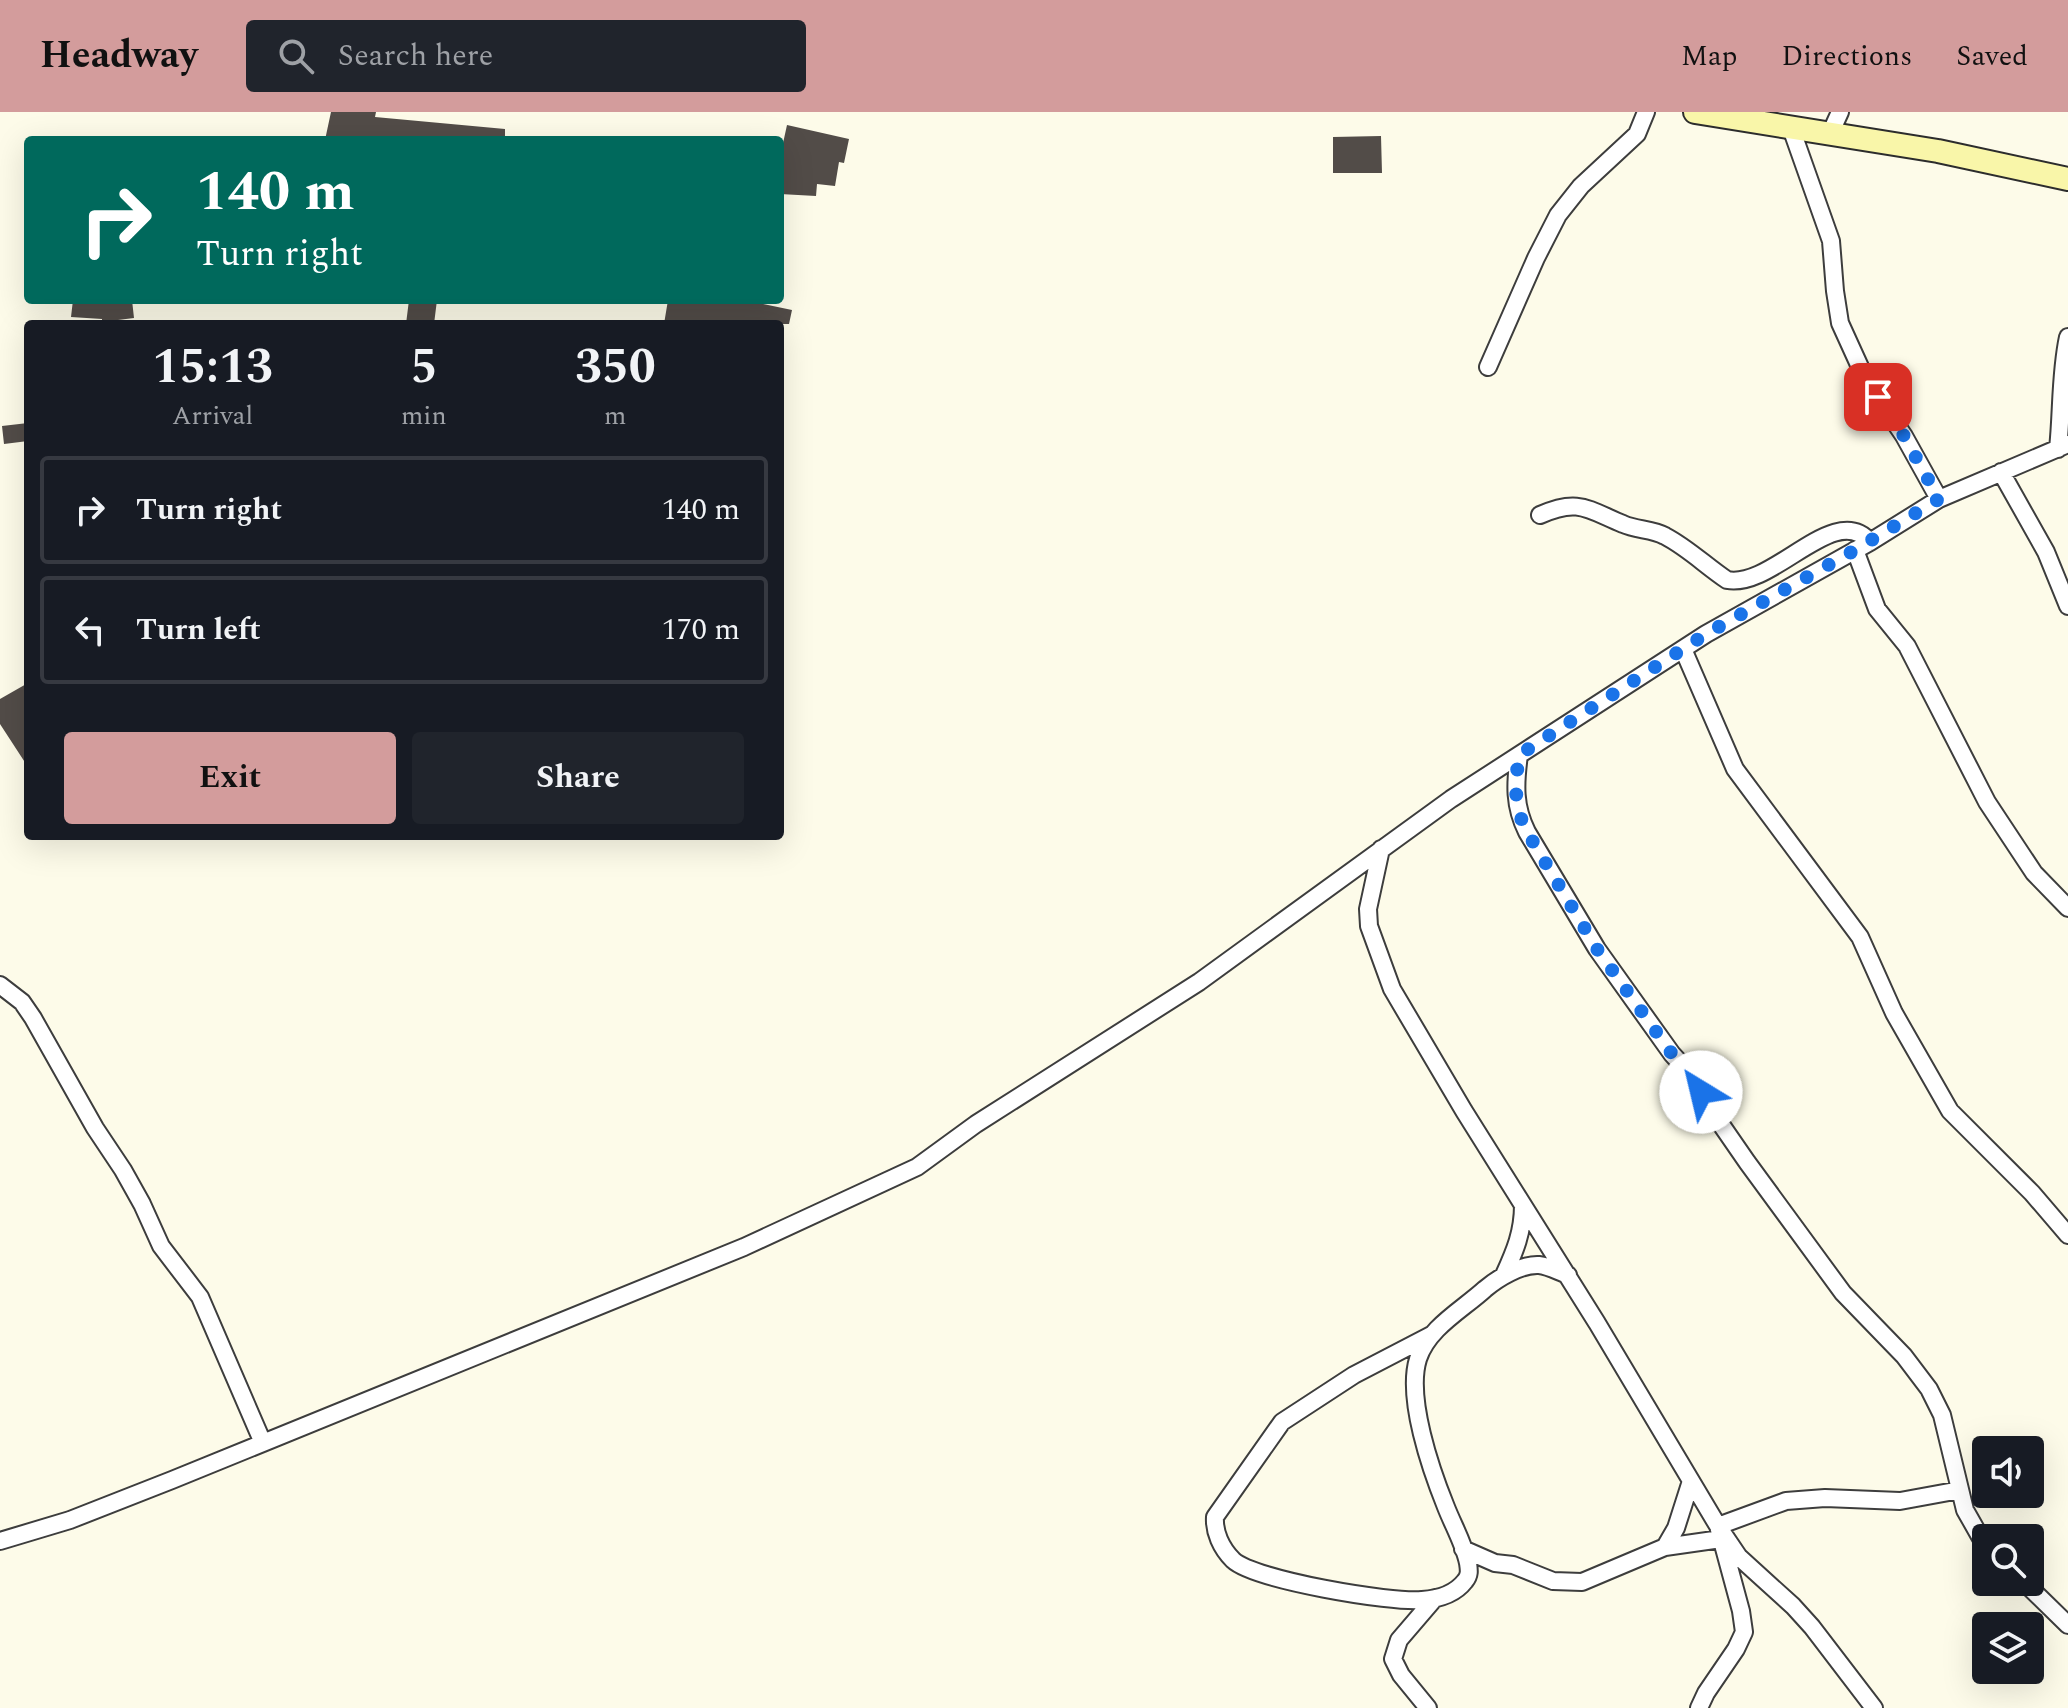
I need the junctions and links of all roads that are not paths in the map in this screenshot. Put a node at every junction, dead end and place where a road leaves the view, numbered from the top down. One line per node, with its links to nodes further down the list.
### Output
1 (1646, 112): 8 (street)
2 (1695, 112): 4 (main road)
3 (1840, 112): 5 (street)
4 (1791, 128): 5 (main road); 11 (street)
5 (1830, 134): 6 (main road)
6 (2068, 179)
7 (2068, 337): 9 (street)
8 (1488, 367)
9 (2063, 446): 10 (street)
10 (2001, 472): 11 (street); 14 (street)
11 (1939, 499): 13 (street)
12 (1540, 515): 13 (street)
13 (1862, 546): 15 (street); 18 (street)
14 (2068, 606)
15 (1683, 649): 16 (street); 21 (street)
16 (1519, 755): 17 (street); 27 (street)
17 (1381, 849): 20 (street); 25 (street)
18 (2068, 908)
19 (0, 985): 25 (street)
20 (1523, 1202): 22 (street); 23 (street)
21 (2068, 1235)
22 (1504, 1275): 23 (street); 24 (street)
23 (1568, 1275): 26 (street)
24 (1431, 1335): 34 (street); 38 (street)
25 (263, 1443): 32 (street)
26 (1691, 1481): 31 (street); 33 (street)
27 (1960, 1490): 28 (street); 29 (street)
28 (1938, 1496): 29 (street); 31 (street)
29 (1965, 1510): 30 (street)
30 (1973, 1524)
31 (1719, 1533): 33 (street); 41 (street); 42 (street)
32 (0, 1541)
33 (1665, 1547): 35 (street)
34 (1463, 1549): 35 (street); 36 (street)
35 (1495, 1563): 36 (street)
36 (1469, 1575): 38 (street)
37 (2038, 1596): 39 (street)
38 (1435, 1598): 40 (street)
39 (2068, 1625)
40 (1428, 1708)
41 (1699, 1708)
42 (1874, 1708)

